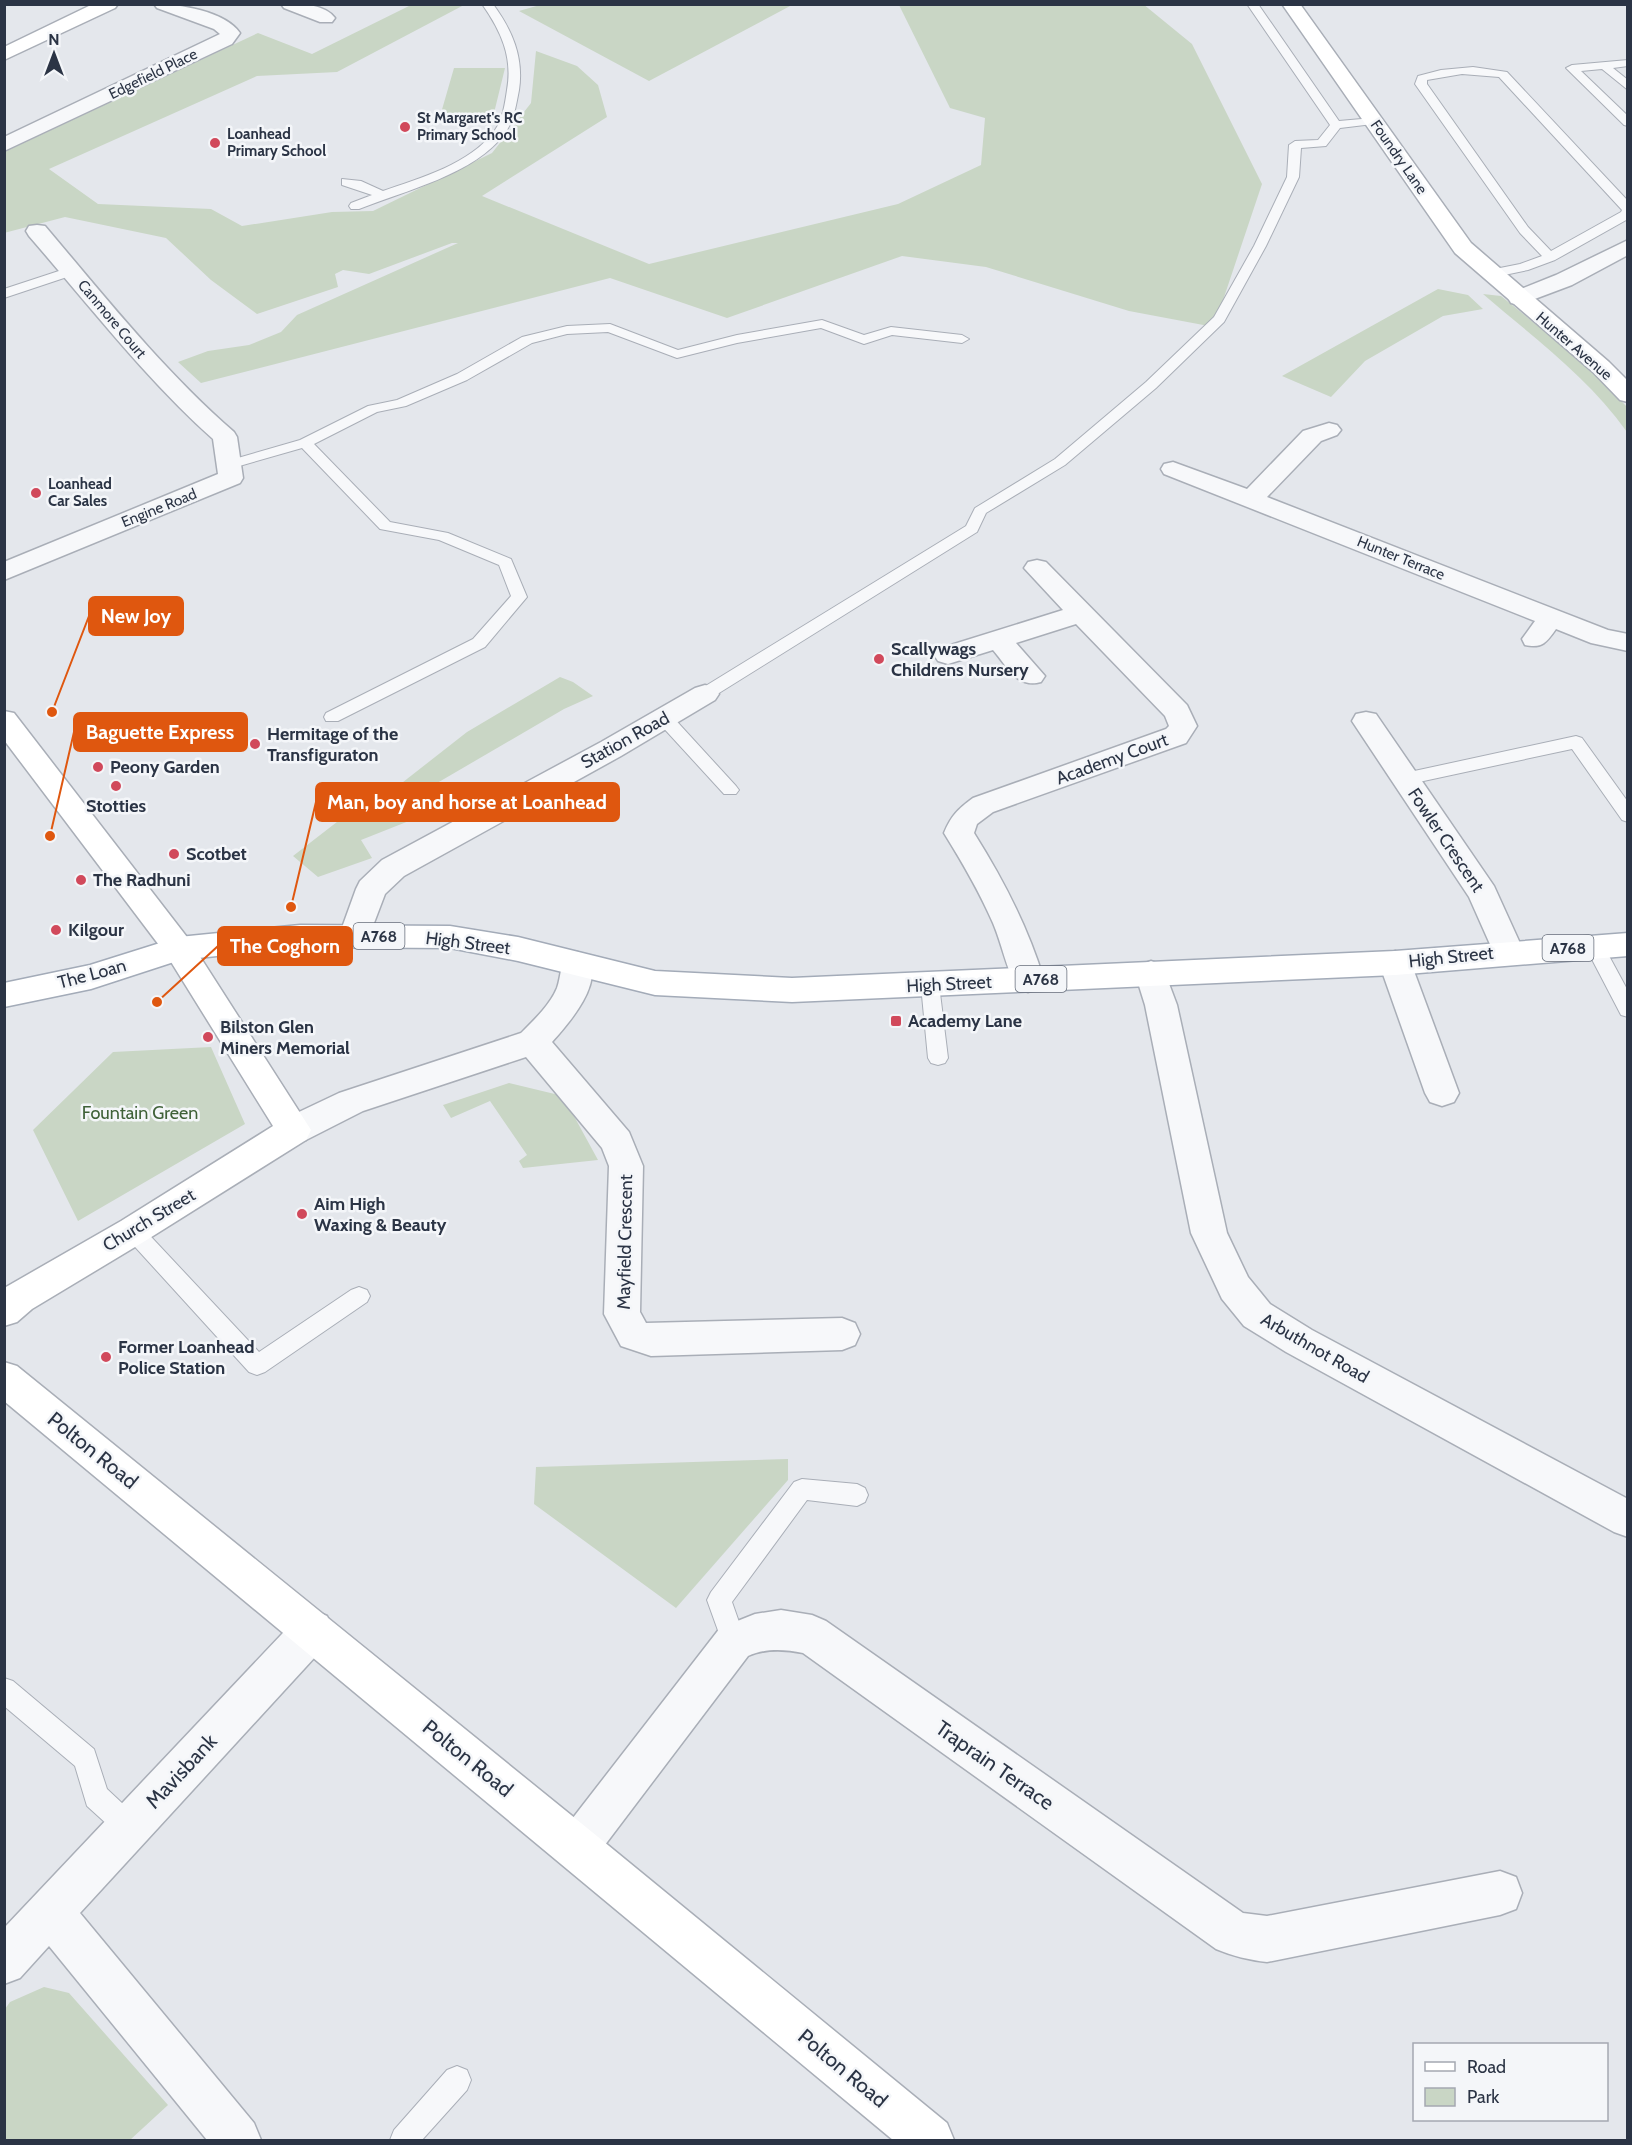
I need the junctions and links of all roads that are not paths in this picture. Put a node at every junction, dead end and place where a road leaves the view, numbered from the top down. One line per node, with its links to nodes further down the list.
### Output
1 (109, 4): 8 (street)
2 (163, 4): 15 (street, Edgefield Place)
3 (290, 4): 7 (street)
4 (487, 4): 17 (lane)
5 (1252, 4): 14 (lane)
6 (1291, 4): 12 (street, Foundry Lane)
7 (321, 12)
8 (4, 54)
9 (1628, 63): 10 (lane)
10 (1605, 65): 11 (lane); 13 (lane)
11 (1628, 87)
12 (1373, 121): 14 (lane); 24 (street, Foundry Lane)
13 (1628, 123)
14 (1336, 125): 43 (lane)
15 (4, 145)
16 (346, 182): 17 (lane)
17 (381, 195): 19 (lane)
18 (1626, 204): 22 (lane); 22 (lane)
19 (355, 206)
20 (37, 231): 23 (street, Canmore Court)
21 (1628, 246): 26 (street)
22 (1550, 257): 24 (lane)
23 (71, 271): 25 (lane); 31 (street, Canmore Court)
24 (1490, 274): 26 (street, Foundry Lane)
25 (4, 294)
26 (1519, 298): 28 (street, Hunter Avenue)
27 (962, 339): 30 (lane)
28 (1628, 395)
29 (1329, 430): 33 (street)
30 (305, 443): 31 (lane); 44 (lane)
31 (229, 465): 35 (street, Engine Road)
32 (1173, 469): 33 (street, Hunter Terrace)
33 (1252, 498): 37 (street, Hunter Terrace)
34 (1037, 568): 36 (street, Academy Court)
35 (4, 572)
36 (1081, 613): 38 (street); 59 (street, Academy Court)
37 (1551, 617): 39 (street); 40 (street, Hunter Terrace)
38 (998, 639): 41 (street); 42 (street)
39 (1535, 639)
40 (1628, 643)
41 (948, 655)
42 (1031, 676)
43 (705, 694): 45 (street, Station Road)
44 (332, 717)
45 (664, 718): 49 (lane); 51 (street, Station Road)
46 (4, 720): 54 (street)
47 (1377, 729): 48 (street, Fowler Crescent)
48 (1405, 779): 50 (lane); 55 (street, Fowler Crescent)
49 (730, 790)
50 (1628, 816)
51 (355, 936): 54 (street, High Street / A768); 57 (street, High Street / A768)
52 (1628, 944): 53 (street, A768)
53 (1594, 946): 55 (street, A768); 62 (lane)
54 (179, 949): 61 (street, The Loan / A768); 66 (street)
55 (1508, 952): 56 (street, High Street / A768)
56 (1395, 963): 58 (street, High Street / A768); 65 (street, High Street)
57 (577, 964): 60 (street, High Street / A768); 63 (street)
58 (1151, 973): 59 (street, High Street / A768); 73 (street, Arbuthnot Road)
59 (1028, 980): 60 (street, High Street / A768)
60 (930, 985): 64 (lane)
61 (4, 995)
62 (1628, 1010)
63 (533, 1042): 66 (street); 70 (street, Mayfield Crescent)
64 (938, 1058)
65 (1442, 1093)
66 (294, 1130): 67 (street, Church Street)
67 (133, 1231): 68 (lane); 69 (street, Church Street)
68 (359, 1296)
69 (4, 1311)
70 (842, 1334)
71 (4, 1378): 74 (street, Polton Road)
72 (857, 1495): 75 (lane)
73 (1628, 1519)
74 (313, 1629): 77 (street, Mavisbank); 78 (street, Polton Road)
75 (734, 1642): 78 (street, Traprain Terrace); 79 (street, Traprain Terrace)
76 (4, 1690): 77 (lane)
77 (129, 1827): 80 (street, Mavisbank)
78 (577, 1847): 85 (street, Polton Road)
79 (1500, 1893)
80 (50, 1912): 81 (street, Mavisbank); 83 (street)
81 (4, 1962)
82 (457, 2080): 84 (lane)
83 (237, 2140)
84 (404, 2140)
85 (930, 2140)

